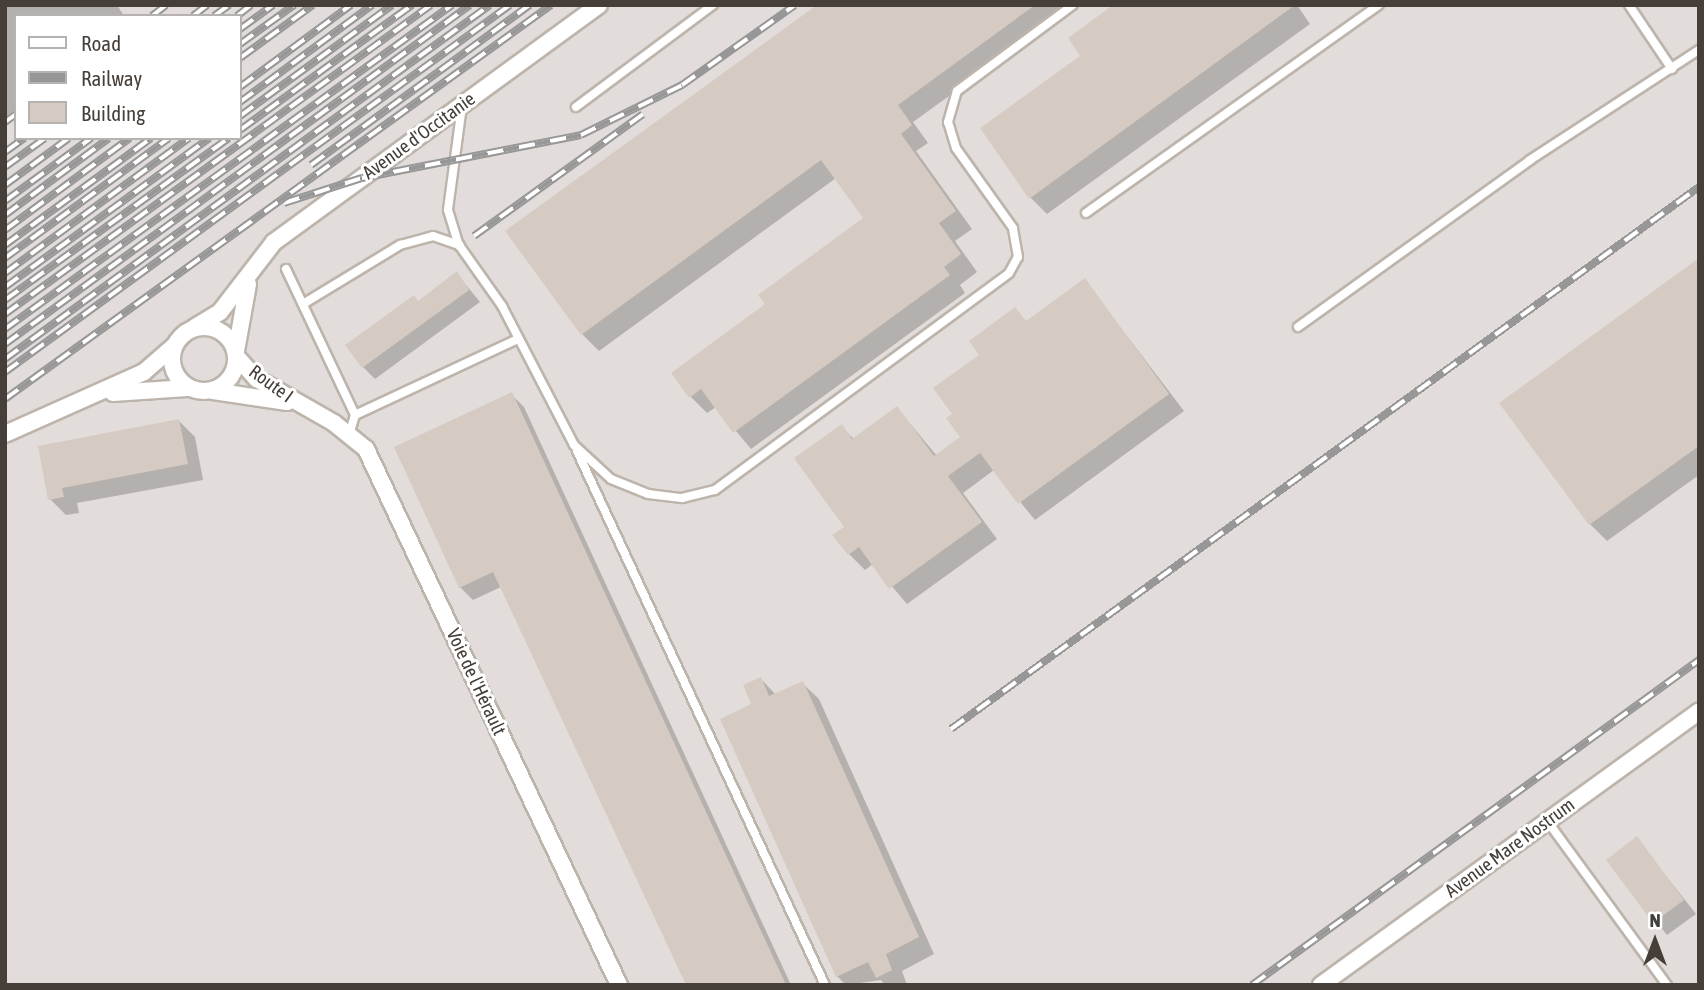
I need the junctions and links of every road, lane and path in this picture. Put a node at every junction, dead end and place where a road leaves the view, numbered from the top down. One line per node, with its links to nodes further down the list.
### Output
1 (599, 5): 8 (street, Avenue d'Occitanie)
2 (713, 5): 9 (lane)
3 (1073, 5): 27 (lane)
4 (1379, 5): 10 (lane)
5 (1629, 5): 7 (lane)
6 (1699, 50): 7 (lane)
7 (1672, 69): 16 (lane)
8 (462, 105): 11 (lane); 13 (street, Avenue d'Occitanie)
9 (576, 107)
10 (1086, 213)
11 (458, 244): 14 (lane); 17 (lane)
12 (286, 269): 14 (lane)
13 (250, 278): 15 (street, Avenue d'Occitanie); 19 (street, Avenue d'Occitanie)
14 (303, 304): 24 (lane)
15 (195, 327): 18 (street, Avenue d'Occitanie); 19 (street)
16 (1298, 327)
17 (518, 339): 24 (lane); 27 (lane)
18 (174, 346): 20 (street); 22 (street, Avenue d'Occitanie)
19 (236, 354): 21 (street, Avenue d'Occitanie); 23 (street, Route I)
20 (187, 388): 21 (street, Avenue d'Occitanie); 22 (street, Avenue d'Occitanie)
21 (213, 391): 23 (street, Route I)
22 (93, 395): 25 (street, Avenue d'Occitanie)
23 (302, 405): 26 (street, Voie de l'Hérault)
24 (355, 415): 26 (lane)
25 (5, 434)
26 (349, 435): 30 (street, Voie de l'Hérault)
27 (574, 445): 31 (lane)
28 (1699, 711): 29 (street, Avenue Mare Nostrum)
29 (1548, 821): 32 (street, Avenue Mare Nostrum); 33 (lane)
30 (619, 985)
31 (825, 985)
32 (1321, 985)
33 (1667, 985)

